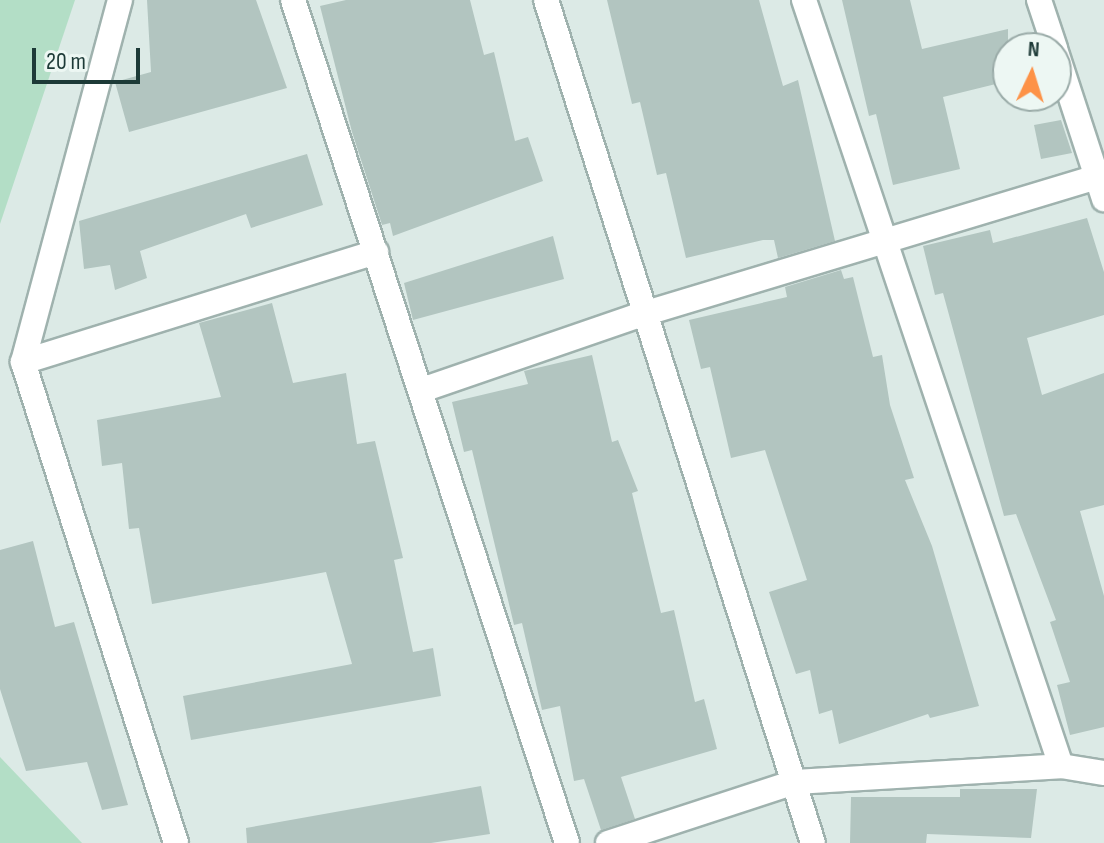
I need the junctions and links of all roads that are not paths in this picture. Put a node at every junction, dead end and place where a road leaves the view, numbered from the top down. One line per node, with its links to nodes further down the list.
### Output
1 (120, 0): 13 (street)
2 (293, 0): 11 (street)
3 (546, 0): 12 (street)
4 (804, 0): 10 (street)
5 (1039, 0): 6 (street)
6 (1049, 32)
7 (1072, 97): 8 (street)
8 (1100, 175): 9 (street); 10 (street)
9 (1104, 199)
10 (888, 243): 12 (street); 15 (street)
11 (376, 252): 13 (street); 14 (street)
12 (643, 314): 14 (street); 17 (street)
13 (23, 362): 18 (street)
14 (422, 390): 19 (street)
15 (1061, 766): 16 (street); 17 (street)
16 (1104, 773)
17 (795, 782): 20 (street); 21 (street)
18 (176, 843)
19 (567, 843)
20 (608, 843)
21 (813, 843)

